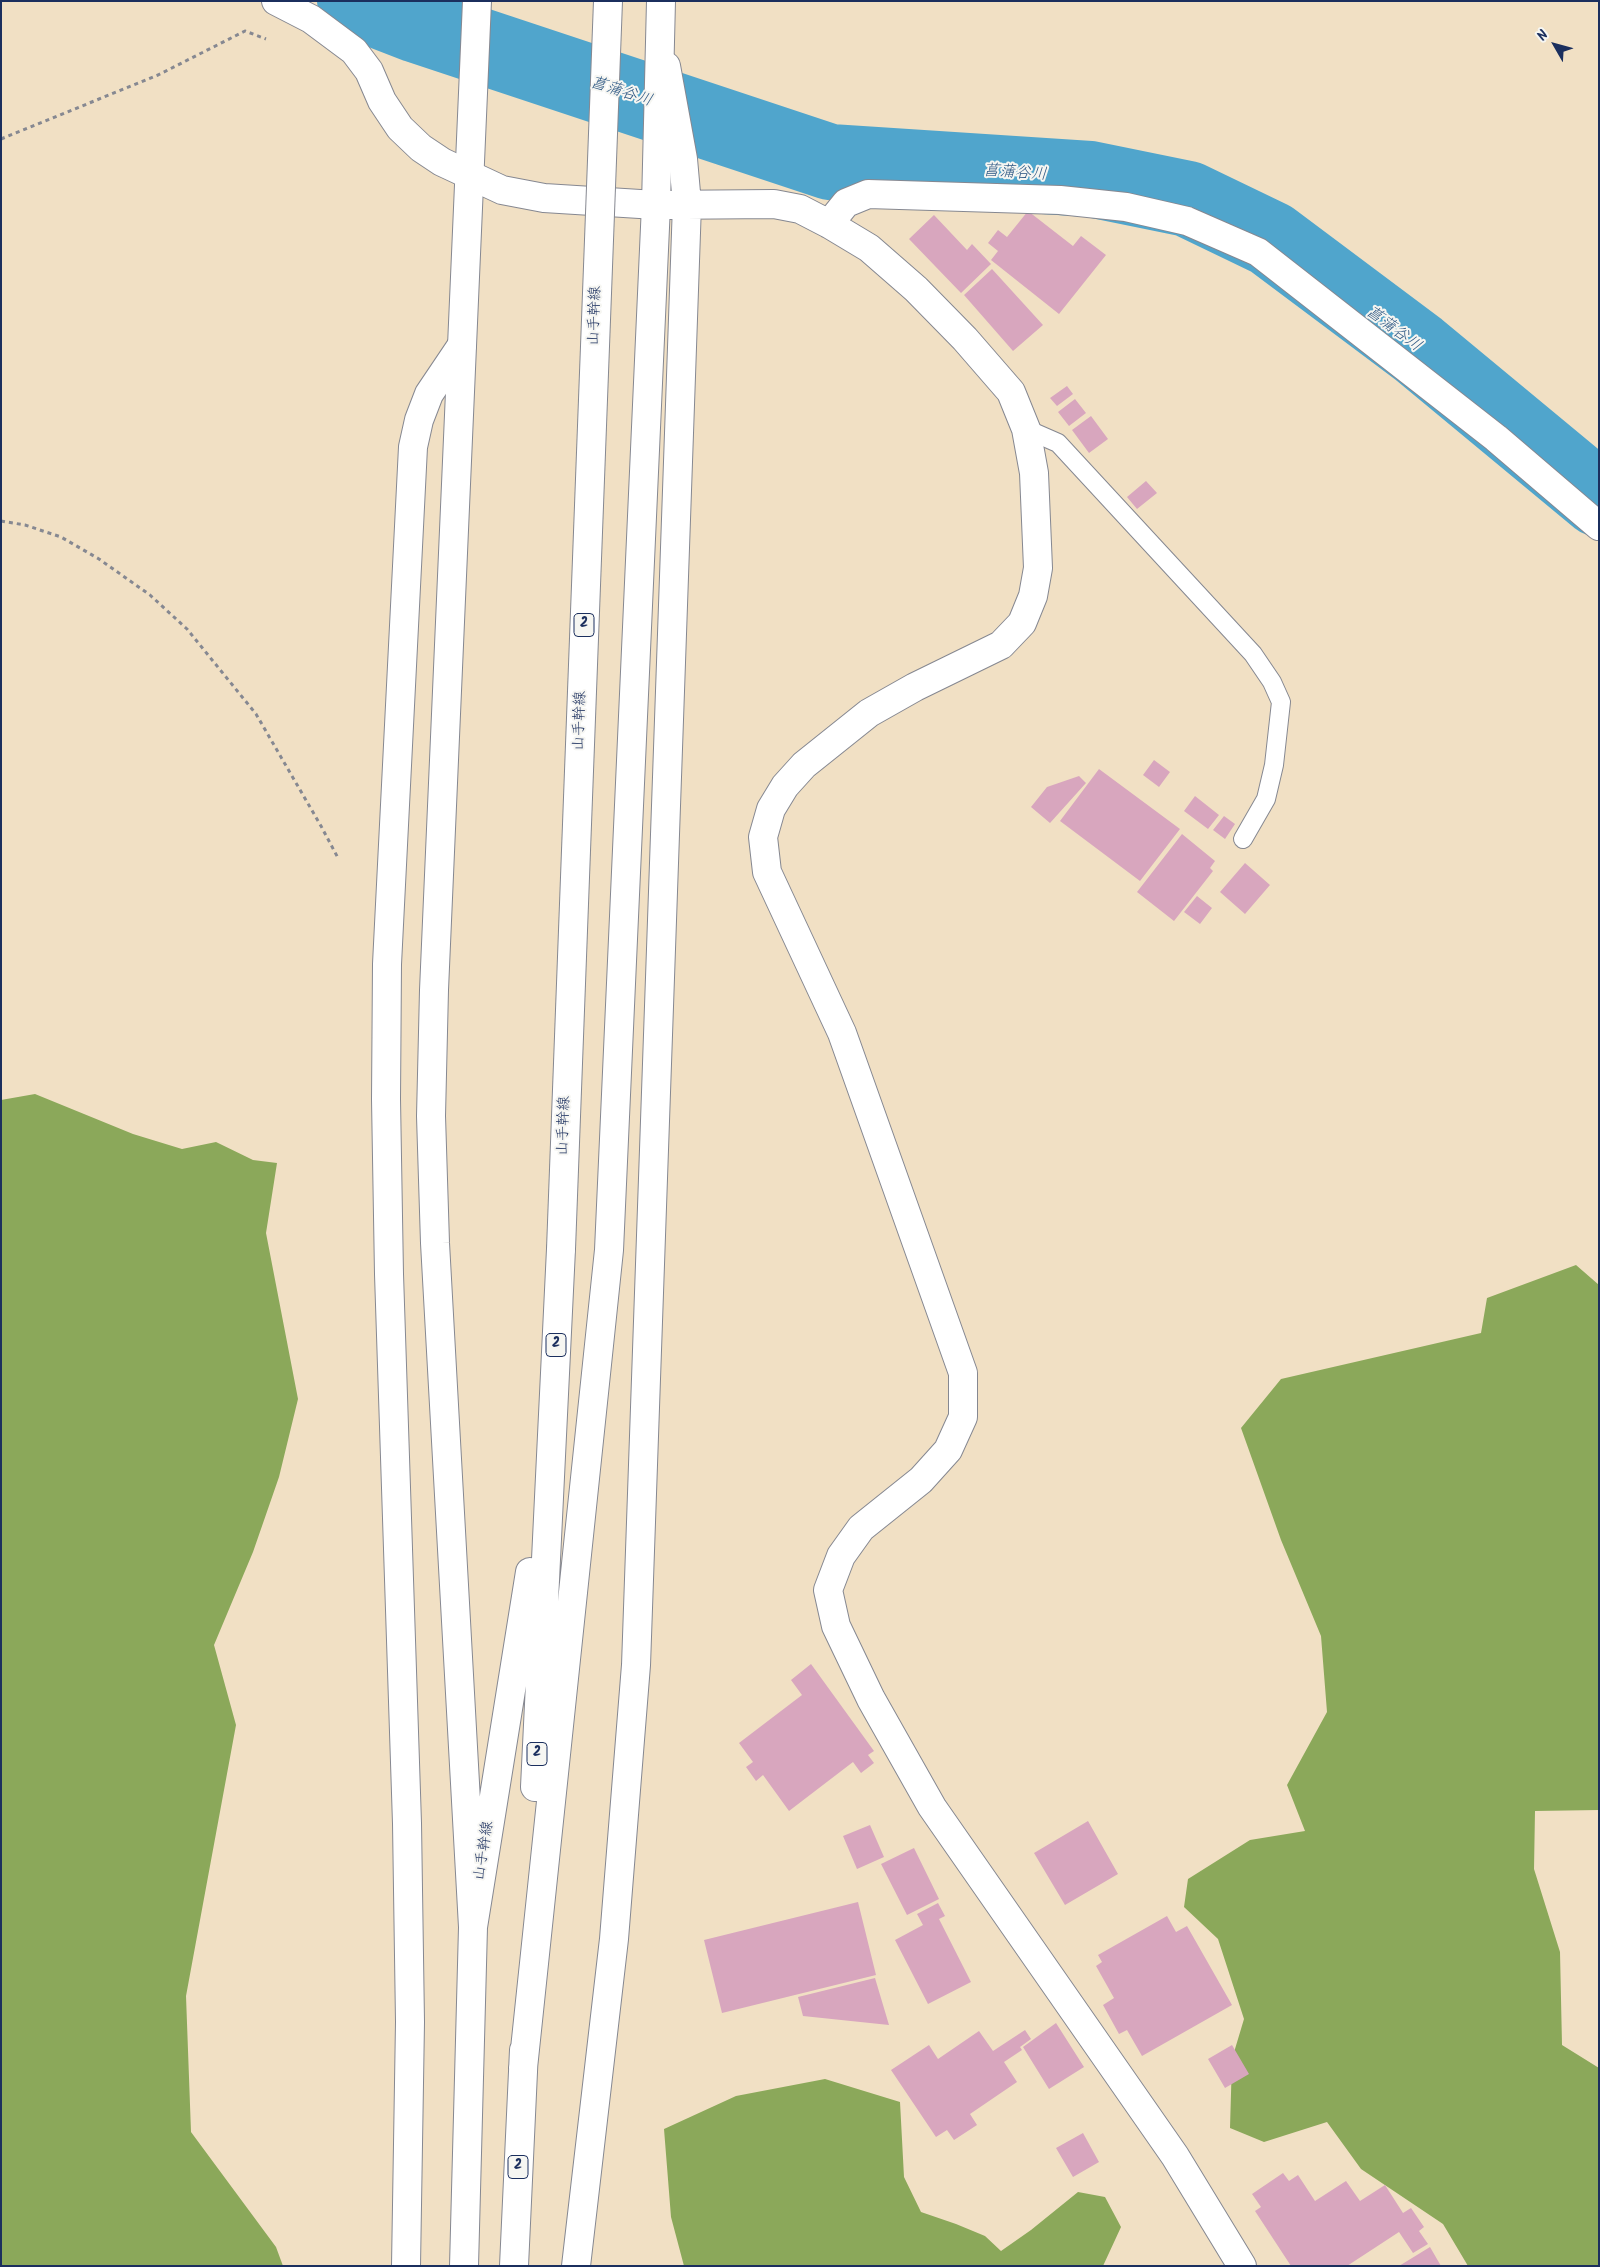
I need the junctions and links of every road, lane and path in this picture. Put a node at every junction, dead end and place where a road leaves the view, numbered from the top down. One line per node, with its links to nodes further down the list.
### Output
1 (276, 1): 8 (street)
2 (478, 1): 8 (street)
3 (608, 1): 18 (street, 山手幹線 / 2, bridge)
4 (661, 1): 5 (street)
5 (660, 35): 9 (street); 10 (street)
6 (270, 41): 7 (path)
7 (1, 140)
8 (470, 176): 10 (street); 12 (street)
9 (687, 204): 10 (street); 11 (street); 24 (street)
10 (656, 205): 20 (street)
11 (829, 224): 13 (street); 15 (street)
12 (462, 345): 19 (street); 21 (street)
13 (1026, 430): 16 (lane); 25 (street)
14 (1, 521): 17 (path)
15 (1599, 526)
16 (1242, 839)
17 (338, 858)
18 (551, 1441): 19 (street, 山手幹線 / 2); 20 (street, 山手幹線 / 2)
19 (473, 1927): 22 (street, 山手幹線 / 2)
20 (523, 2068): 23 (street, 山手幹線 / 2)
21 (406, 2266)
22 (464, 2266)
23 (514, 2266)
24 (576, 2266)
25 (1242, 2266)

